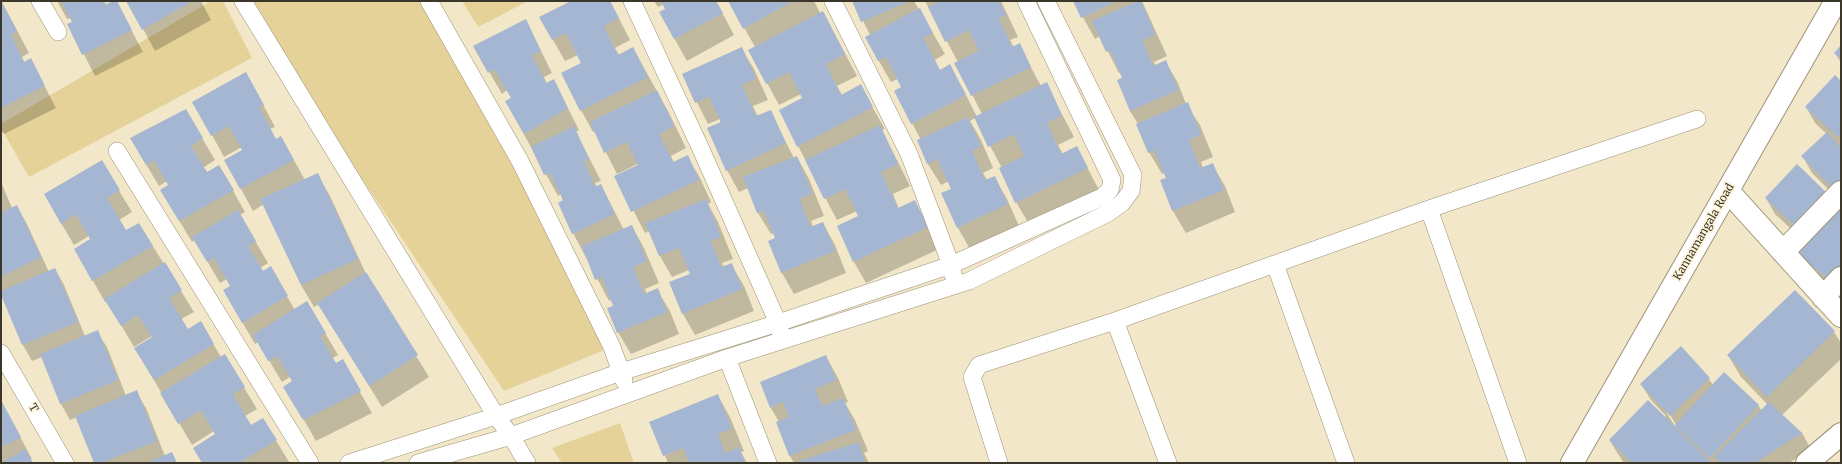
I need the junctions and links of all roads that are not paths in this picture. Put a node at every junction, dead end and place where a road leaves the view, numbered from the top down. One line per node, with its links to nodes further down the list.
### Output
1 (40, 1): 9 (lane)
2 (243, 1): 29 (lane)
3 (430, 1): 27 (lane)
4 (632, 1): 23 (lane)
5 (833, 1): 17 (lane)
6 (1026, 1): 17 (lane)
7 (1046, 1): 19 (lane)
8 (1836, 1): 12 (main road, Kannamangala Road)
9 (58, 32)
10 (1697, 119): 14 (lane)
11 (117, 151): 33 (lane)
12 (1728, 191): 15 (main road); 42 (main road, Kannamangala Road)
13 (1841, 192): 15 (main road)
14 (1429, 209): 16 (lane); 41 (lane)
15 (1783, 252): 20 (main road)
16 (1275, 264): 22 (lane); 40 (lane)
17 (951, 265): 19 (lane); 23 (lane)
18 (1841, 278): 20 (main road)
19 (955, 285): 24 (lane)
20 (1823, 297): 21 (main road)
21 (1841, 316)
22 (1115, 321): 38 (lane); 39 (lane)
23 (778, 323): 24 (lane); 27 (lane)
24 (783, 340): 26 (lane)
25 (1, 353): 32 (lane, T)
26 (727, 358): 28 (lane); 37 (lane)
27 (622, 372): 28 (lane); 29 (lane)
28 (628, 393): 31 (lane)
29 (496, 416): 31 (lane); 34 (lane)
30 (1841, 434): 43 (main road)
31 (510, 436): 35 (lane); 36 (lane)
32 (65, 463)
33 (310, 463)
34 (349, 463)
35 (418, 463)
36 (527, 463)
37 (768, 463)
38 (999, 463)
39 (1168, 463)
40 (1346, 463)
41 (1518, 463)
42 (1572, 463)
43 (1807, 463)

